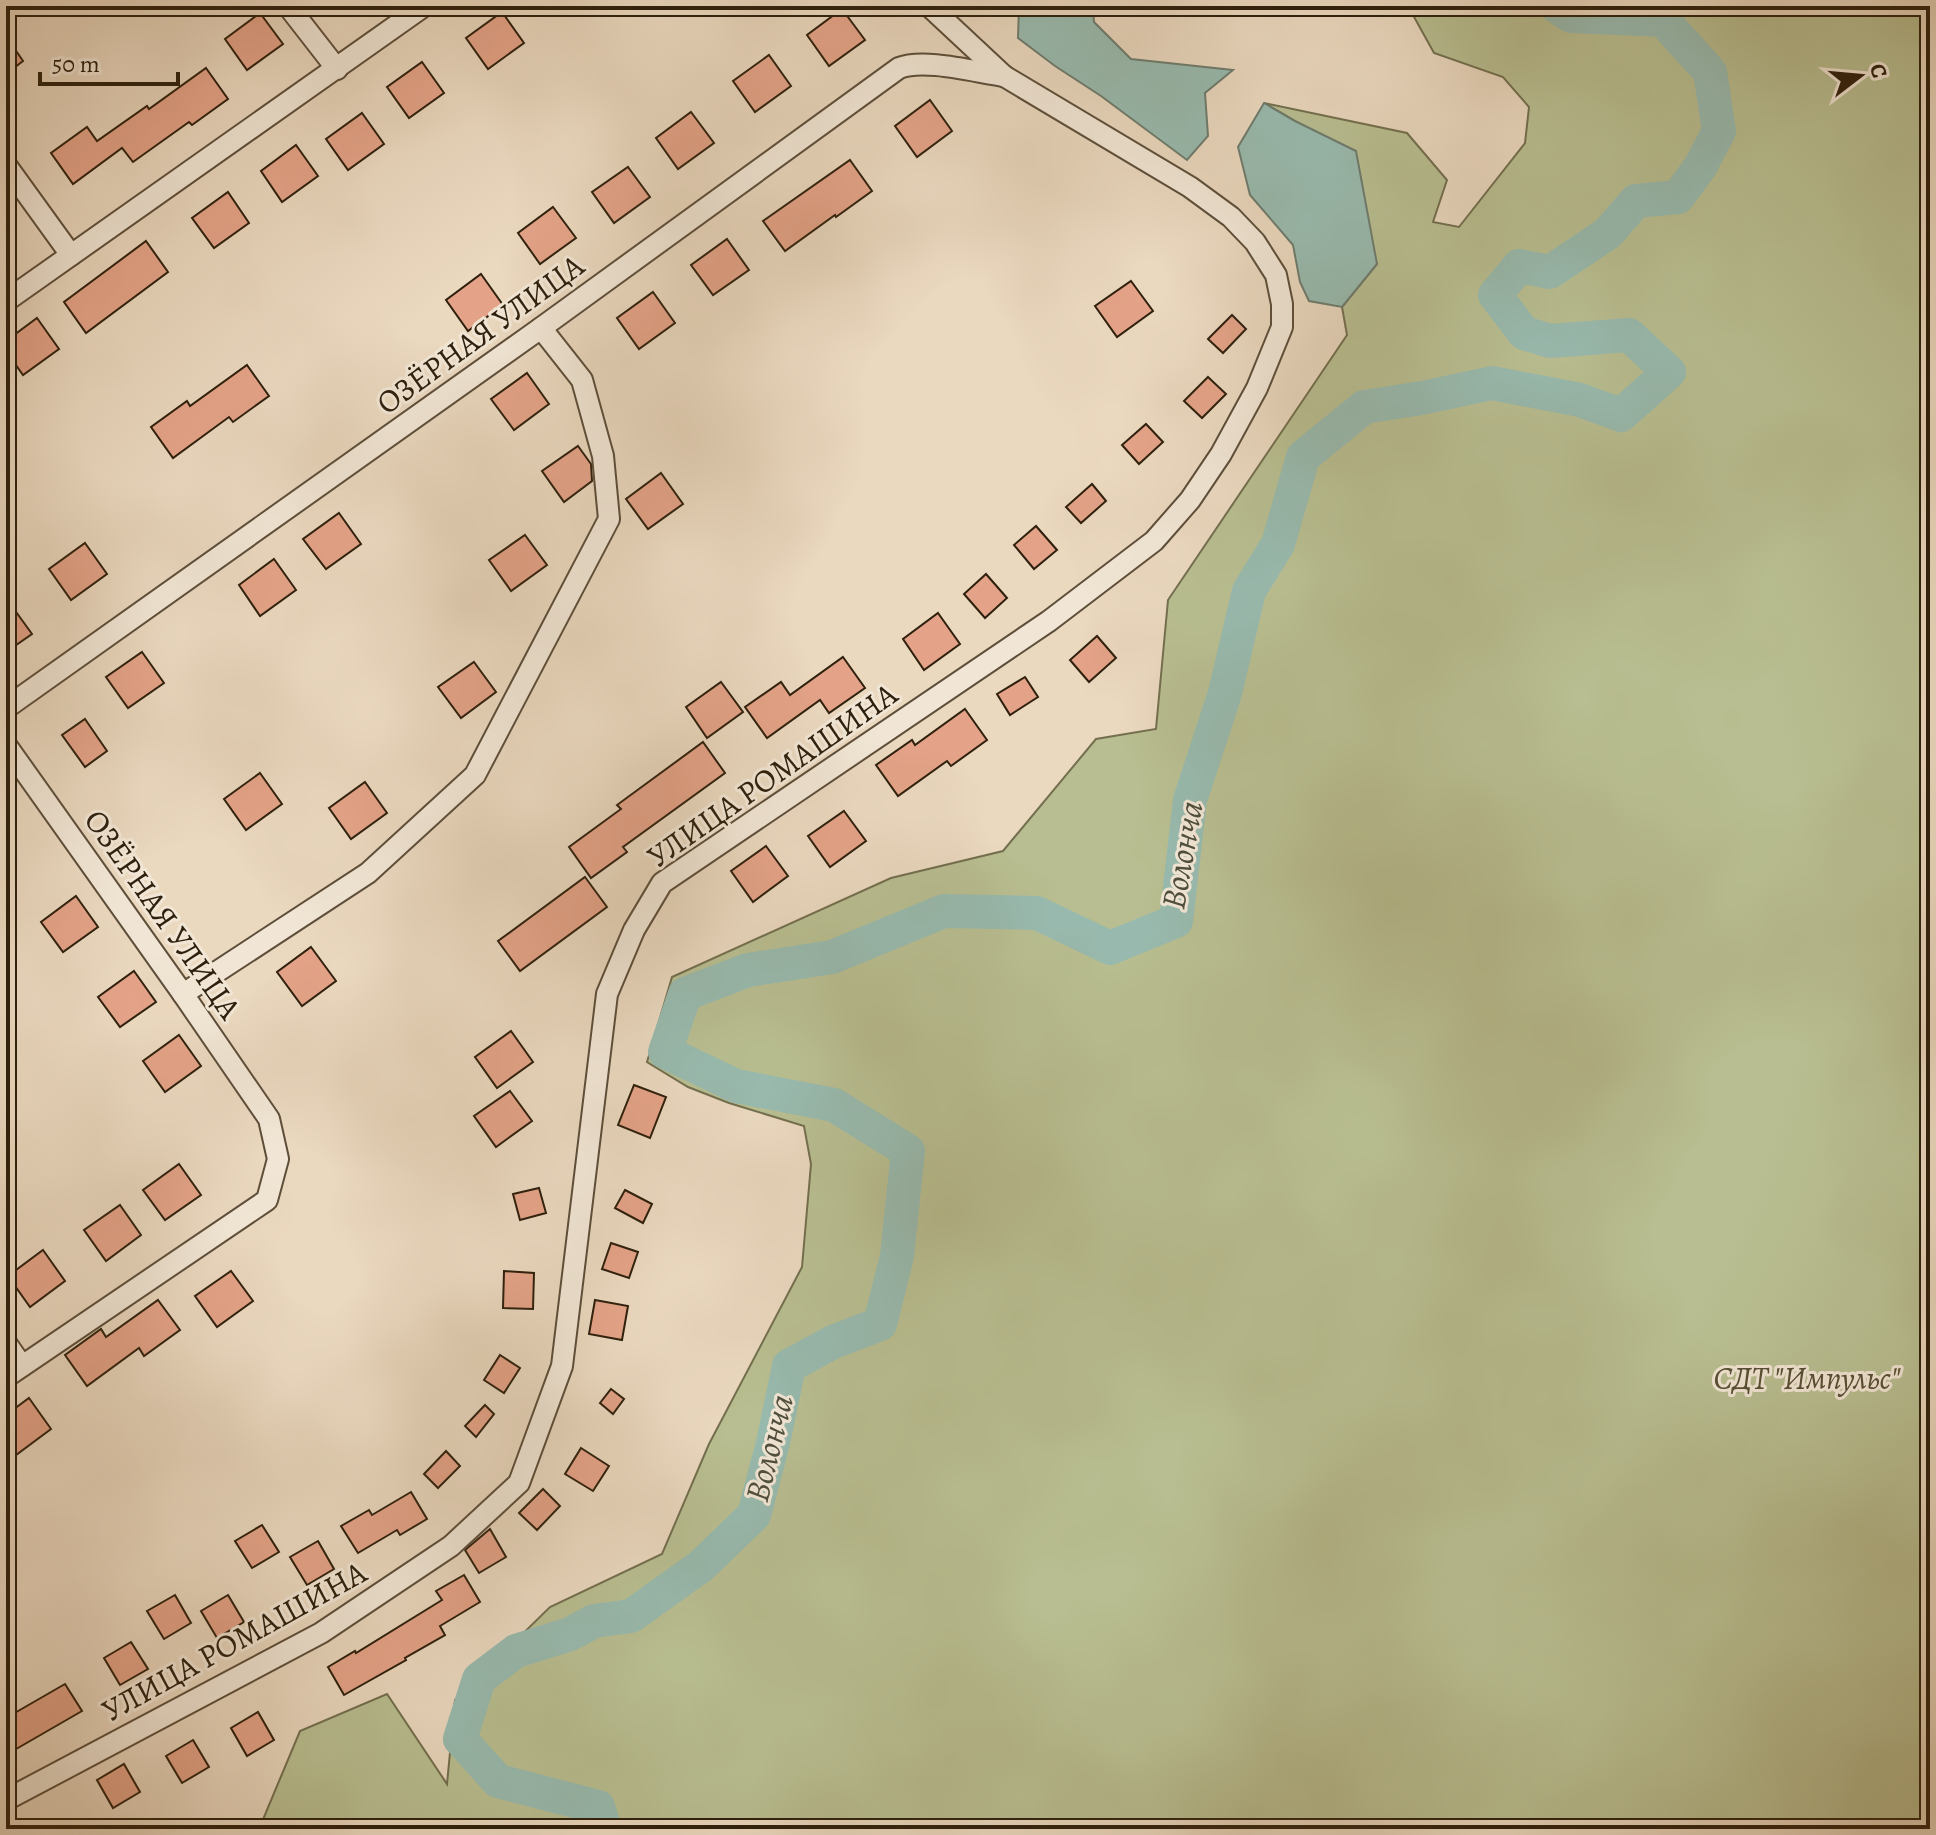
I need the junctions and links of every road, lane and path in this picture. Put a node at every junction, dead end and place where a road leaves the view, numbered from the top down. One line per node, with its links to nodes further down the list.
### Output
1 (288, 6): 4 (street)
2 (424, 6): 4 (street)
3 (929, 6): 5 (street)
4 (337, 69): 7 (street)
5 (1004, 76): 9 (street, ОЗЁРНАЯ УЛИЦА); 15 (street, УЛИЦА РОМАШИНА)
6 (6, 165): 7 (street)
7 (71, 255): 8 (street)
8 (6, 301)
9 (541, 328): 10 (street, ОЗЁРНАЯ УЛИЦА); 12 (street)
10 (6, 708)
11 (6, 745): 12 (street, ОЗЁРНАЯ УЛИЦА)
12 (183, 994): 14 (street, ОЗЁРНАЯ УЛИЦА)
13 (6, 1343): 14 (street)
14 (14, 1371)
15 (6, 1800)

